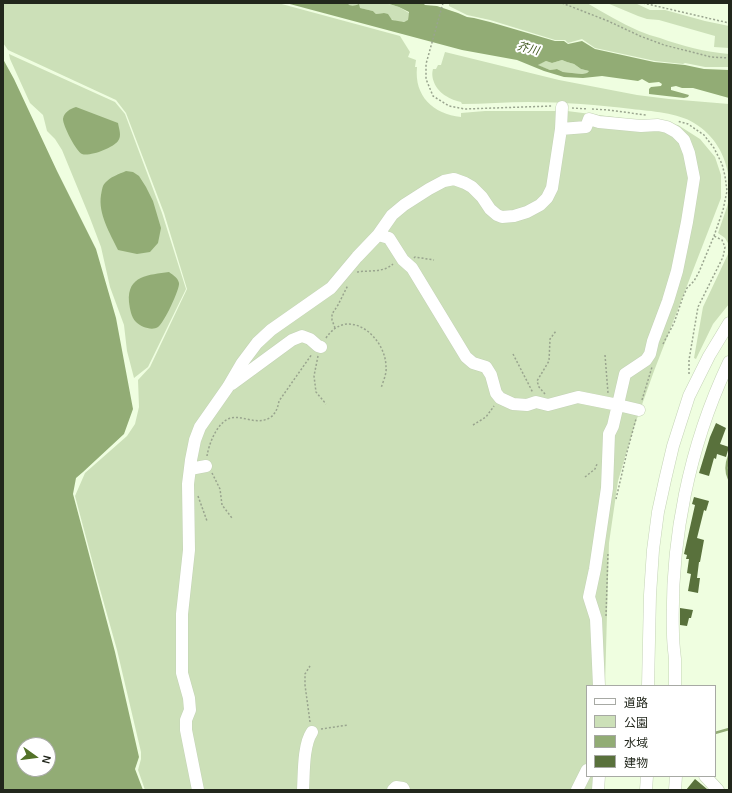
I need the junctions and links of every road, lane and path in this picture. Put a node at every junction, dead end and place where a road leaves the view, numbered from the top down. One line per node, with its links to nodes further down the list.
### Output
1 (443, 3): 8 (path)
2 (562, 3): 7 (path)
3 (643, 3): 5 (path)
4 (651, 3): 5 (path)
5 (657, 6): 6 (path)
6 (729, 23)
7 (729, 58)
8 (562, 108): 9 (path); 11 (street)
9 (647, 115)
10 (676, 120): 13 (path)
11 (560, 129): 12 (street); 35 (street)
12 (378, 235): 14 (street); 28 (street)
13 (714, 236): 21 (path); 27 (path)
14 (402, 258): 15 (path); 16 (path); 31 (street)
15 (434, 260)
16 (356, 272)
17 (350, 279): 19 (path)
18 (729, 323): 48 (street)
19 (335, 328): 22 (path); 29 (path)
20 (556, 331): 33 (path)
21 (663, 344)
22 (319, 346): 28 (street); 34 (path); 38 (path)
23 (514, 354): 33 (path)
24 (605, 355): 32 (path)
25 (729, 362): 30 (street)
26 (652, 366): 36 (path)
27 (688, 380)
28 (228, 387): 39 (street)
29 (381, 388)
30 (724, 389): 49 (street)
31 (500, 398): 33 (street); 37 (path)
32 (604, 402): 33 (street); 35 (street)
33 (540, 403)
34 (326, 404)
35 (618, 405): 36 (street); 47 (street)
36 (639, 410): 41 (path)
37 (473, 425)
38 (206, 466): 39 (street); 42 (path)
39 (190, 469): 57 (street)
40 (197, 492): 43 (path)
41 (616, 501)
42 (232, 518)
43 (207, 521)
44 (608, 548): 45 (path)
45 (606, 619)
46 (310, 666): 51 (path)
47 (599, 685)
48 (648, 685)
49 (676, 685)
50 (348, 725): 51 (path)
51 (312, 732): 58 (street)
52 (586, 772): 61 (street)
53 (599, 777): 62 (street)
54 (647, 777): 63 (street)
55 (676, 777): 64 (street)
56 (706, 777): 65 (street)
57 (198, 790)
58 (303, 790)
59 (393, 790): 60 (street)
60 (404, 790)
61 (577, 790)
62 (598, 790)
63 (646, 790)
64 (675, 790)
65 (718, 790)

